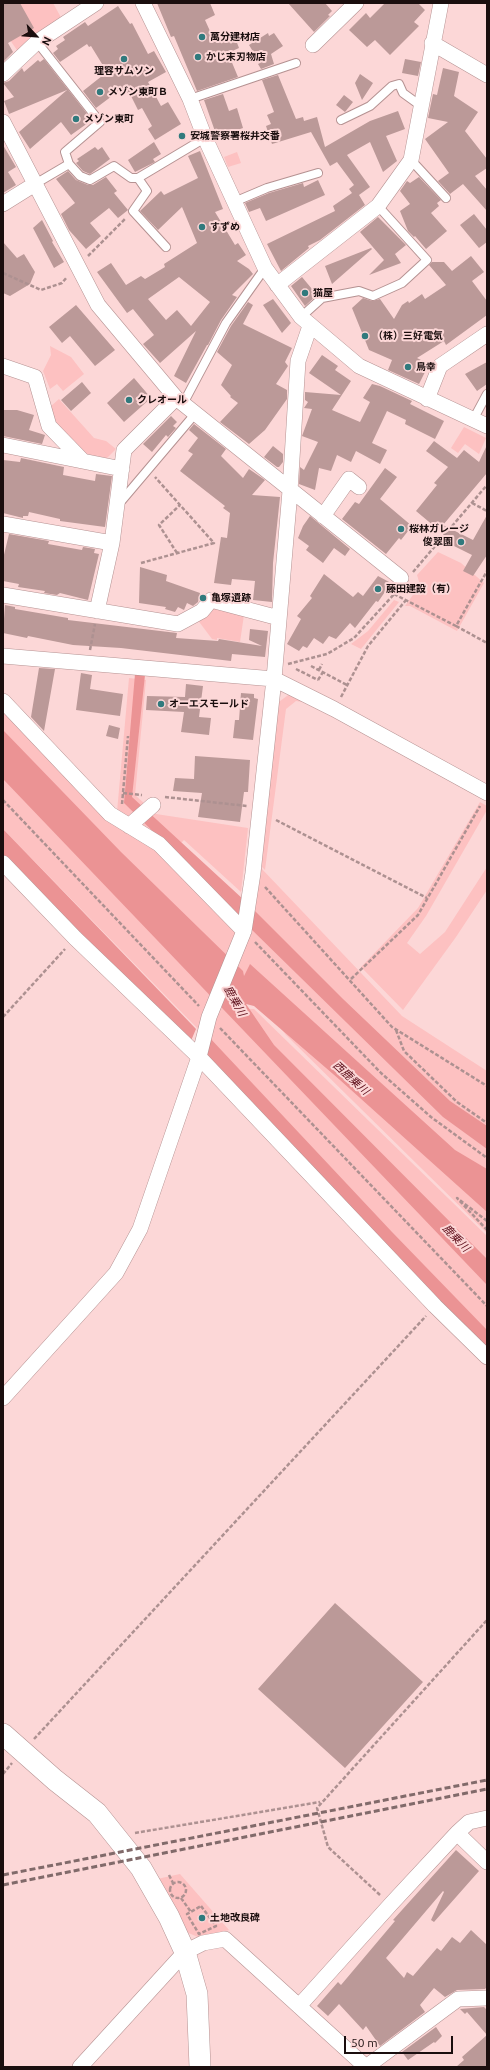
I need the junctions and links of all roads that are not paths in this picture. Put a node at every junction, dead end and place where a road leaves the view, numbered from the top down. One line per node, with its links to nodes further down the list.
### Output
1 (96, 3): 5 (street)
2 (143, 3): 11 (street)
3 (441, 3): 6 (street)
4 (348, 6): 7 (street)
5 (37, 42): 9 (street); 17 (lane)
6 (432, 43): 10 (street); 12 (street)
7 (313, 45)
8 (296, 63): 11 (lane)
9 (3, 74)
10 (487, 76)
11 (190, 99): 15 (street)
12 (421, 106): 13 (lane); 16 (street)
13 (341, 120)
14 (3, 122): 20 (street)
15 (205, 138): 19 (lane); 22 (street)
16 (411, 160): 21 (lane); 24 (street)
17 (69, 164): 19 (lane); 20 (lane)
18 (318, 173): 22 (lane)
19 (138, 178): 25 (lane)
20 (35, 184): 23 (street); 33 (street)
21 (446, 198)
22 (234, 202): 26 (street)
23 (3, 204)
24 (378, 206): 27 (street); 28 (lane)
25 (166, 247)
26 (265, 268): 27 (street); 33 (lane)
27 (277, 285): 28 (street)
28 (306, 321): 32 (street); 41 (street)
29 (487, 334): 32 (street)
30 (3, 366): 38 (street)
31 (487, 394): 35 (lane)
32 (427, 399): 35 (street)
33 (180, 400): 34 (street); 39 (street)
34 (195, 414): 41 (street); 42 (lane)
35 (473, 420): 36 (street)
36 (487, 426)
37 (3, 445): 38 (street)
38 (82, 460): 39 (street)
39 (122, 469): 42 (street)
40 (358, 487): 43 (street)
41 (290, 491): 43 (street); 49 (street)
42 (117, 507): 45 (street)
43 (323, 516): 46 (street)
44 (3, 524): 45 (street)
45 (112, 543): 48 (street)
46 (401, 578)
47 (3, 595): 48 (street)
48 (97, 611): 49 (street)
49 (280, 618): 51 (street)
50 (3, 656): 51 (street)
51 (274, 679): 53 (street); 55 (street)
52 (3, 701): 55 (street)
53 (485, 796)
54 (3, 863): 56 (street)
55 (245, 925): 56 (street)
56 (198, 1057): 57 (street); 58 (street)
57 (487, 1357)
58 (3, 1398)
59 (3, 1734): 63 (street)
60 (487, 1818): 61 (street)
61 (457, 1833): 62 (street); 65 (street)
62 (487, 1862)
63 (185, 1952): 65 (street); 66 (street); 67 (street)
64 (487, 1998): 68 (street)
65 (299, 2006): 68 (street)
66 (80, 2067)
67 (200, 2067)
68 (366, 2067)

